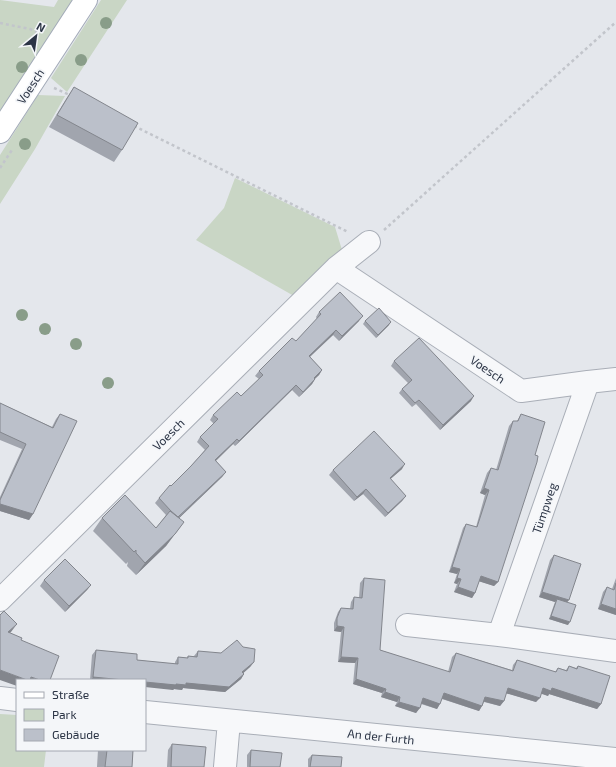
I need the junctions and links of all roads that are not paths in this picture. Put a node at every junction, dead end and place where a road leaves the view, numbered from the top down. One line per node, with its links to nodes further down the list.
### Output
1 (86, 0): 2 (main road, Voesch)
2 (0, 132)
3 (369, 242): 4 (street, Voesch)
4 (336, 268): 6 (street, Voesch); 7 (street, Voesch)
5 (616, 379): 6 (street, Voesch)
6 (588, 382): 9 (street, Tümpweg)
7 (0, 600)
8 (407, 625): 9 (street)
9 (499, 635): 10 (street)
10 (616, 651)
11 (0, 698): 12 (street)
12 (16, 700)
13 (146, 712): 14 (street, An der Furth)
14 (229, 721): 15 (street, An der Furth); 16 (street)
15 (616, 759)
16 (225, 767)

